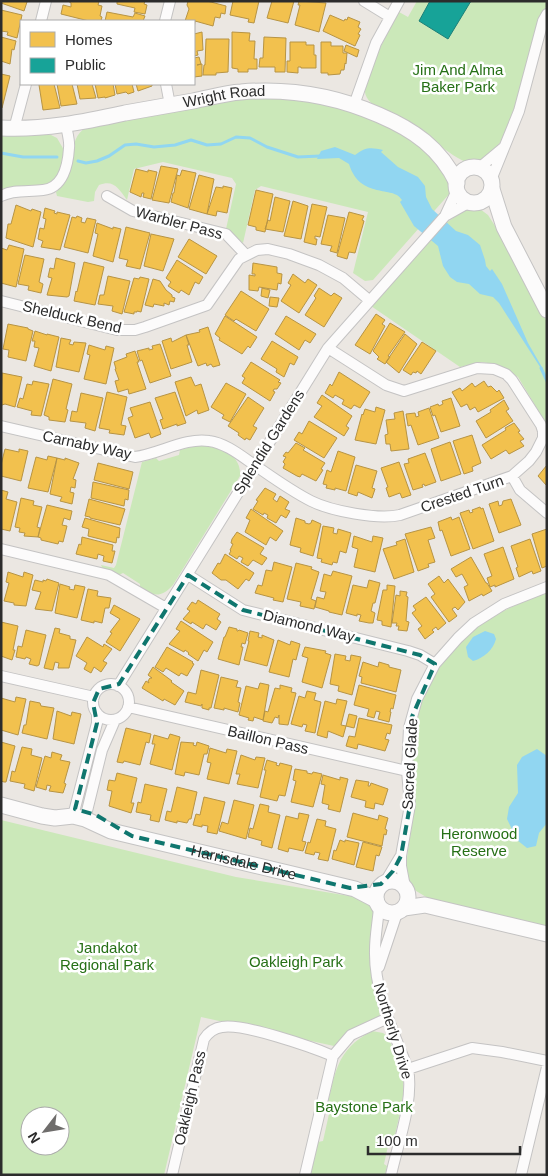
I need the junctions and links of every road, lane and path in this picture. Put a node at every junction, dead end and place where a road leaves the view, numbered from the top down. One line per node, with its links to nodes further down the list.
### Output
1 (46, 1): 7 (street)
2 (170, 1): 8 (street)
3 (364, 1): 6 (street)
4 (399, 1): 6 (street)
5 (547, 14): 15 (street)
6 (390, 17): 12 (street)
7 (41, 20)
8 (165, 20)
9 (26, 85): 14 (street)
10 (166, 85): 11 (street)
11 (170, 105): 12 (street, Wright Road); 13 (street, Wright Road)
12 (354, 105): 16 (street, Wright Road)
13 (66, 125): 14 (street, Wright Road); 20 (street)
14 (8, 129)
15 (505, 145): 17 (street); 18 (street)
16 (436, 150): 17 (street, Wright Road); 19 (street, Wright Road)
17 (475, 168): 18 (street); 19 (street)
18 (492, 185): 22 (street); 24 (street)
19 (457, 187): 22 (street); 23 (street, Splendid Gardens)
20 (1, 196)
21 (107, 196): 25 (street, Warbler Pass)
22 (475, 202): 23 (street, Splendid Gardens); 24 (street)
23 (445, 216): 26 (street, Splendid Gardens)
24 (504, 227): 28 (street)
25 (246, 254): 26 (street); 27 (street, Shelduck Bend)
26 (369, 300): 29 (street, Splendid Gardens)
27 (1, 301)
28 (547, 310)
29 (328, 348): 31 (street, Splendid Gardens); 32 (street, Crested Turn)
30 (1, 426): 31 (street, Carnaby Way)
31 (255, 465): 32 (street, Crested Turn); 35 (street, Splendid Gardens)
32 (512, 476): 33 (street)
33 (547, 513)
34 (1, 550): 37 (street)
35 (188, 575): 37 (street, Splendid Gardens); 38 (street, Diamond Way)
36 (547, 587): 38 (street, Sacred Glade)
37 (166, 608): 40 (street, Splendid Gardens)
38 (435, 664): 45 (street, Sacred Glade)
39 (1, 676): 41 (street)
40 (118, 686): 41 (street); 42 (street)
41 (94, 697): 43 (street)
42 (128, 707): 44 (street); 45 (street, Baillon Pass)
43 (97, 713): 44 (street); 47 (street)
44 (115, 720): 47 (street)
45 (407, 772): 48 (street, Sacred Glade)
46 (1, 805): 47 (street, Harrisdale Drive)
47 (80, 814): 50 (street, Harrisdale Drive)
48 (401, 856): 49 (street, Sacred Glade); 51 (street, Sacred Glade)
49 (383, 883): 50 (street, Harrisdale Drive); 51 (street); 52 (street)
50 (355, 888): 52 (street, Harrisdale Drive)
51 (406, 890): 53 (street); 54 (street)
52 (377, 904): 54 (street); 56 (street, Northerly Drive)
53 (425, 905): 54 (street); 55 (street)
54 (400, 910): 56 (street, Northerly Drive)
55 (547, 934)
56 (377, 975): 57 (street, Northerly Drive)
57 (388, 1018): 58 (street); 61 (street, Northerly Drive)
58 (333, 1056): 62 (street, Oakleigh Pass); 63 (street)
59 (547, 1061): 61 (street)
60 (547, 1067): 65 (street)
61 (408, 1069): 64 (street, Northerly Drive)
62 (172, 1175)
63 (305, 1175)
64 (390, 1175)
65 (521, 1175)

